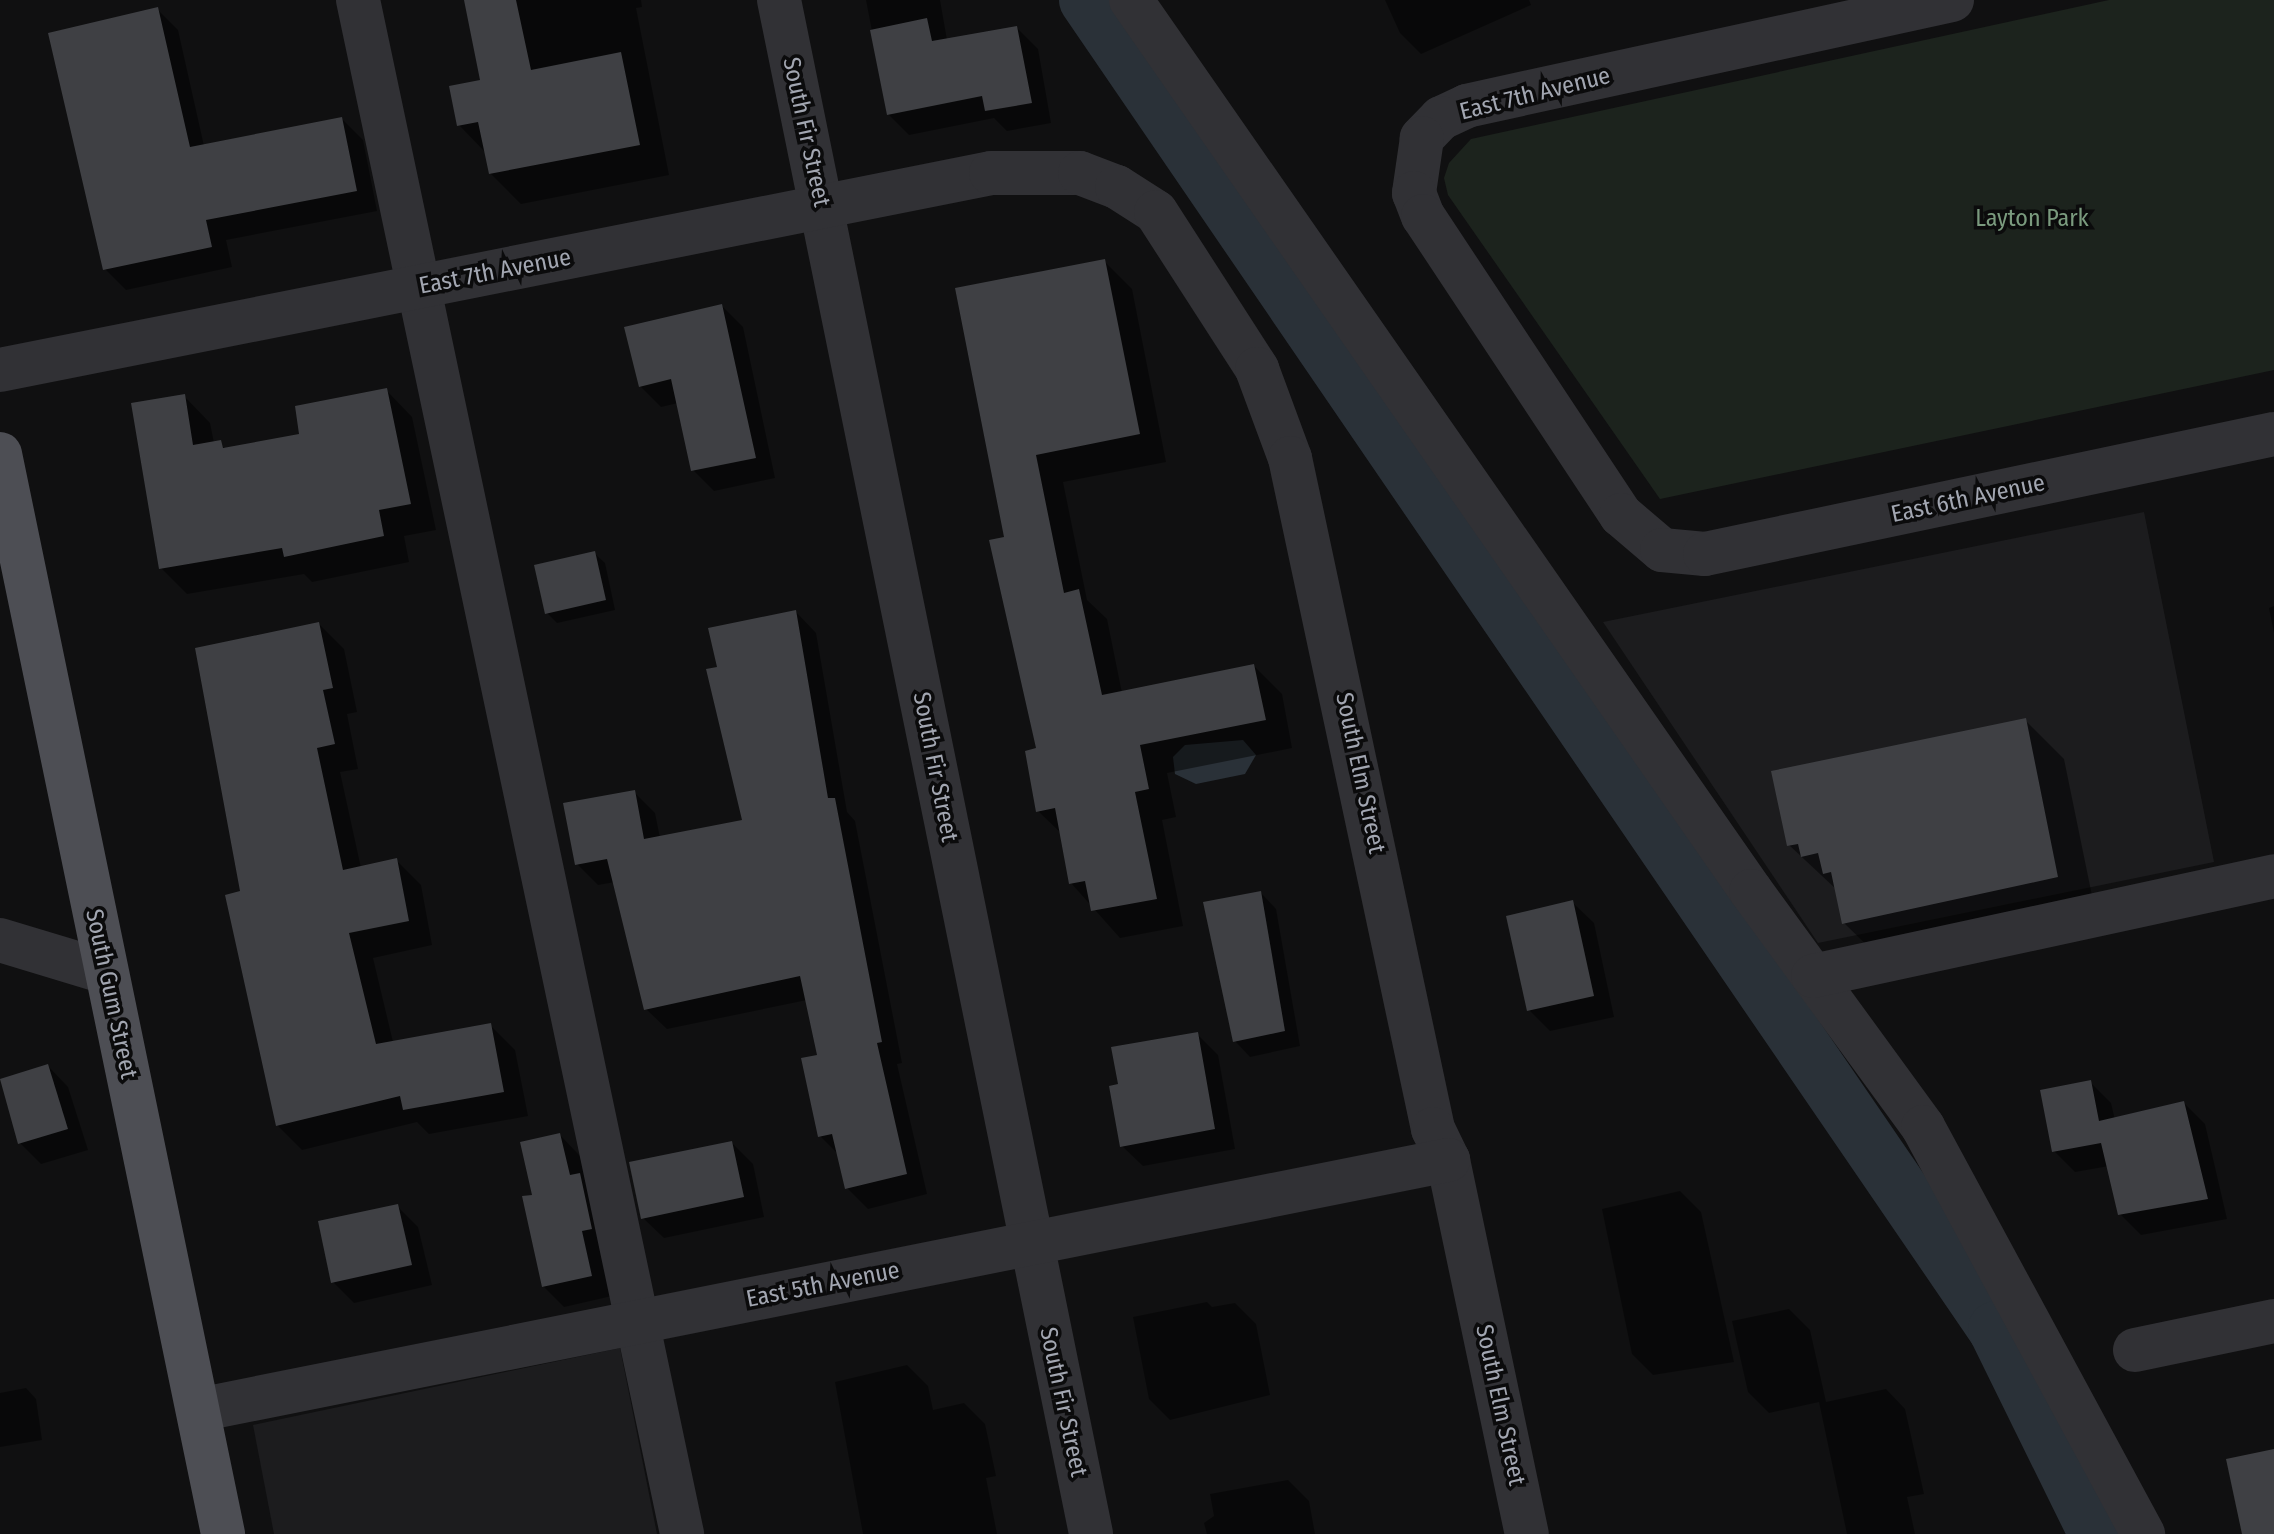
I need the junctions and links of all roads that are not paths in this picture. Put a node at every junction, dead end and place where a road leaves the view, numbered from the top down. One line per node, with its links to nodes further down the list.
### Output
1 (358, 0): 7 (street)
2 (779, 0): 6 (street, South Fir Street)
3 (1131, 0): 15 (street)
4 (1952, 0): 11 (street, East 7th Avenue)
5 (991, 173): 6 (street, East 7th Avenue); 16 (street, South Elm Street)
6 (822, 207): 7 (street, East 7th Avenue); 17 (street, South Fir Street)
7 (417, 287): 8 (street, East 7th Avenue); 19 (street)
8 (0, 370)
9 (2274, 434): 11 (street, East 6th Avenue)
10 (0, 454): 14 (main road, South Gum Street)
11 (1662, 550)
12 (2274, 876): 15 (street)
13 (0, 940): 14 (street)
14 (106, 972): 21 (main road, South Gum Street)
15 (1813, 976): 26 (street)
16 (1448, 1160): 17 (street, East 5th Avenue); 25 (street, South Elm Street)
17 (1030, 1243): 19 (street, East 5th Avenue); 24 (street, South Fir Street)
18 (2274, 1321): 20 (street)
19 (639, 1322): 21 (street, East 5th Avenue); 23 (street)
20 (2135, 1350)
21 (198, 1410): 22 (main road, South Gum Street)
22 (223, 1534)
23 (682, 1534)
24 (1091, 1534)
25 (1527, 1534)
26 (2143, 1534)

